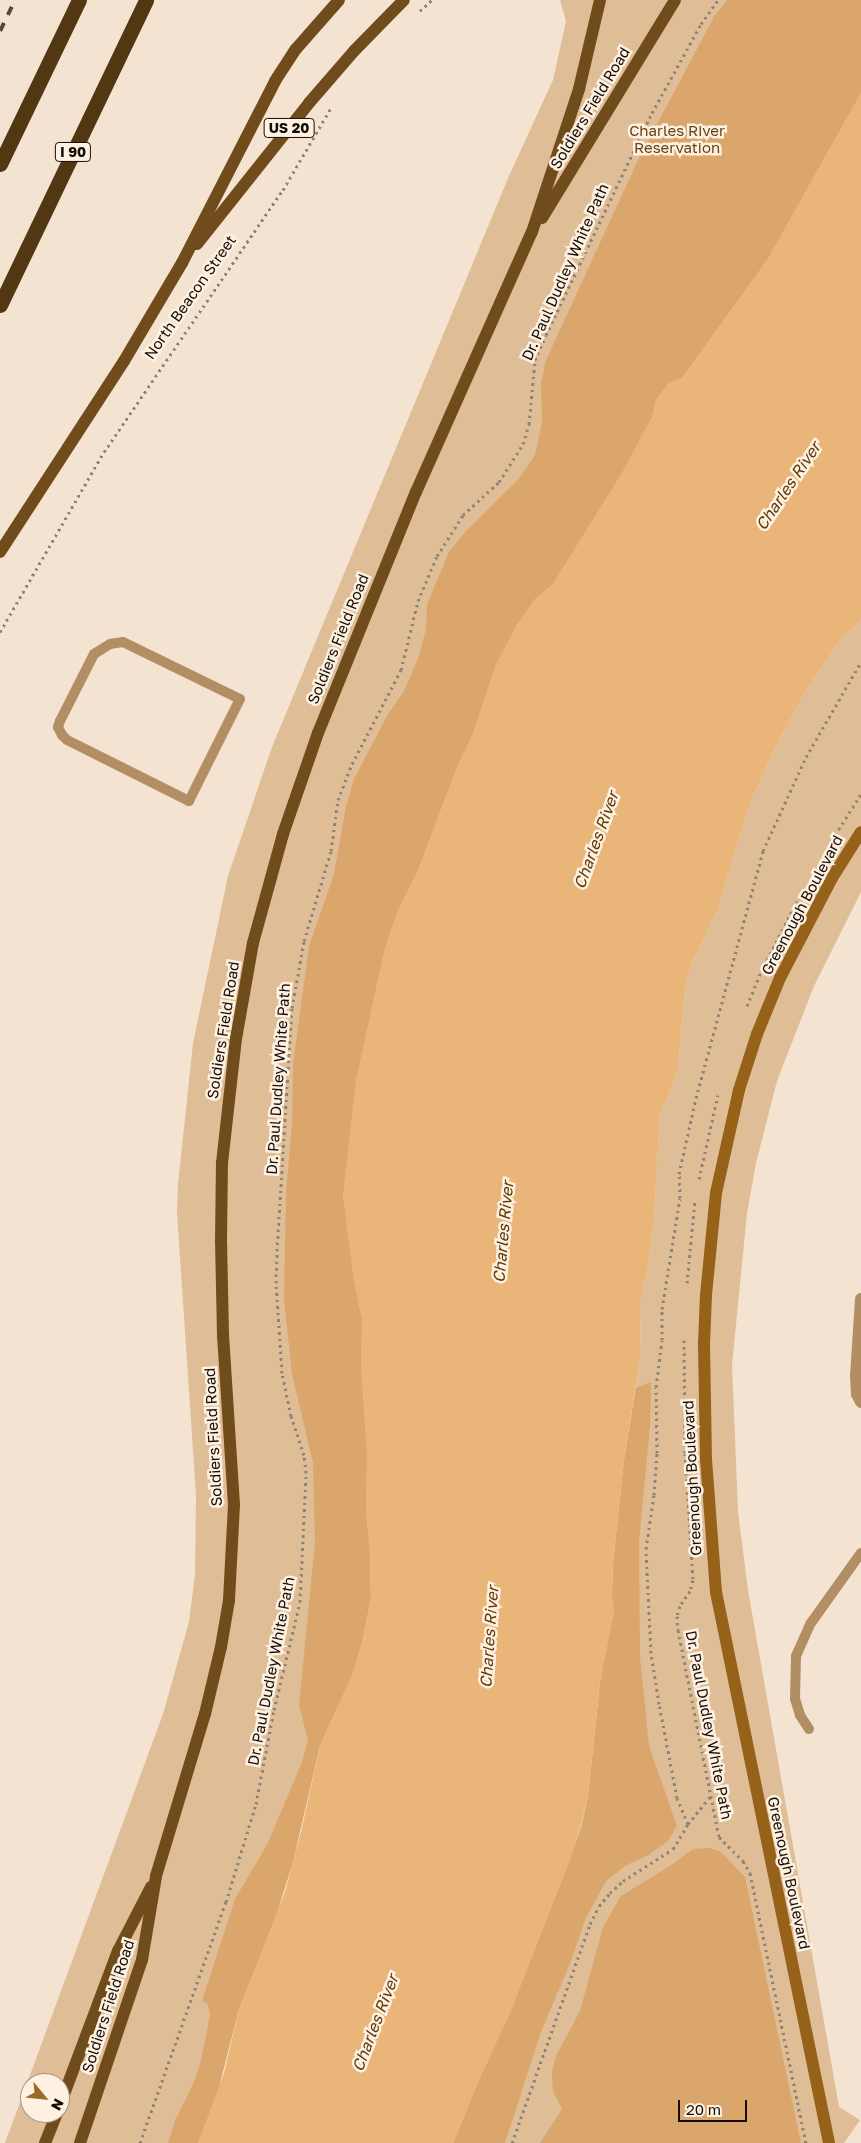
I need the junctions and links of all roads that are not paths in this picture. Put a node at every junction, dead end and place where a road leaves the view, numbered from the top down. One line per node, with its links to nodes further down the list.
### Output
1 (78, 0): 7 (highway)
2 (146, 0): 10 (highway, I 90)
3 (339, 0): 9 (main road, North Beacon Street / US 20)
4 (404, 0): 9 (main road, North Beacon Street / US 20)
5 (600, 0): 8 (main road, Soldiers Field Road)
6 (675, 0): 8 (main road, Soldiers Field Road)
7 (0, 164)
8 (532, 232): 18 (main road, Soldiers Field Road)
9 (182, 264): 11 (main road, North Beacon Street / US 20)
10 (0, 304)
11 (0, 552)
12 (123, 642): 12 (lane)
13 (861, 832): 23 (street, Greenough Boulevard)
14 (861, 1299): 15 (street)
15 (861, 1402)
16 (861, 1553): 17 (lane)
17 (809, 1729)
18 (156, 1876): 19 (main road, Soldiers Field Road); 22 (main road, Soldiers Field Road)
19 (70, 2078)
20 (53, 2123): 21 (main road)
21 (45, 2143)
22 (80, 2143)
23 (829, 2143)

